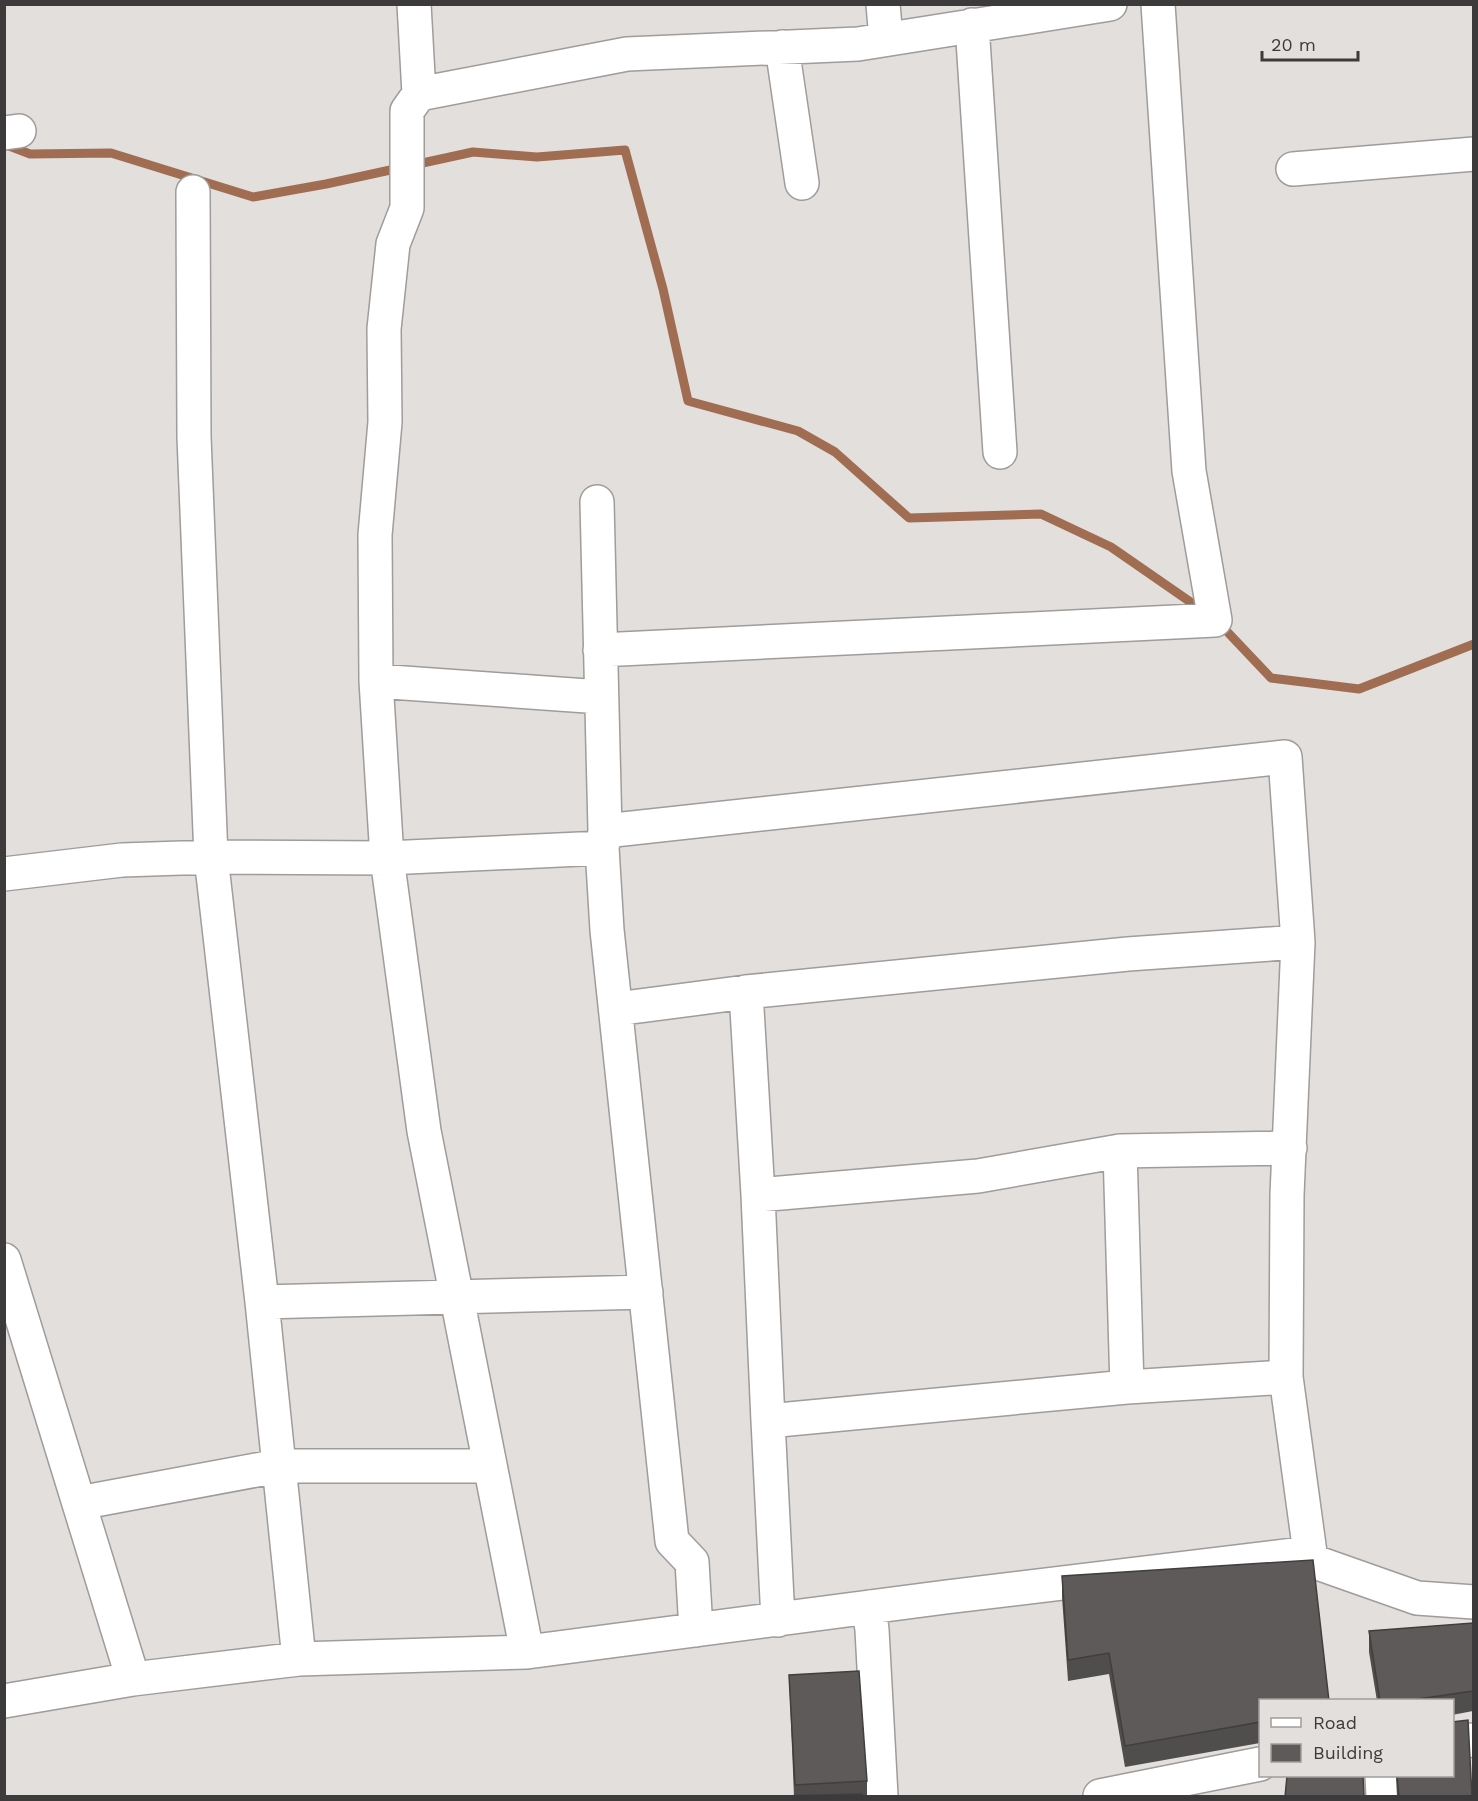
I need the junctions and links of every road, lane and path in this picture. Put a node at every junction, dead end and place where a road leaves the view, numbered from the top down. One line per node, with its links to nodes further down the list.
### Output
1 (414, 4): 8 (street)
2 (883, 4): 6 (street)
3 (1110, 4): 5 (street)
4 (1158, 4): 15 (street)
5 (972, 25): 6 (street); 13 (street)
6 (886, 39): 7 (street)
7 (782, 47): 8 (street); 11 (street)
8 (413, 102): 16 (street)
9 (1473, 154): 10 (street)
10 (1293, 169)
11 (802, 183)
12 (193, 192): 19 (street)
13 (1000, 453)
14 (597, 502): 15 (street)
15 (600, 650): 17 (street)
16 (376, 681): 17 (street); 20 (street)
17 (601, 697): 18 (street)
18 (603, 840): 20 (street); 22 (street); 24 (street)
19 (211, 857): 20 (street); 21 (street); 31 (street)
20 (387, 858): 30 (street)
21 (4, 874)
22 (1298, 942): 23 (street); 25 (street)
23 (746, 992): 24 (street); 27 (street)
24 (616, 1010): 29 (street)
25 (1290, 1148): 26 (street); 32 (street)
26 (1120, 1151): 27 (street); 33 (street)
27 (759, 1195): 34 (street)
28 (4, 1260): 37 (street)
29 (646, 1292): 30 (street); 42 (street)
30 (456, 1298): 31 (street); 36 (street)
31 (262, 1302): 35 (street)
32 (1286, 1377): 33 (street); 38 (street)
33 (1127, 1387): 34 (street)
34 (768, 1421): 41 (street)
35 (278, 1466): 36 (street); 37 (street); 44 (street)
36 (490, 1466): 43 (street)
37 (79, 1503): 45 (street)
38 (1303, 1554): 39 (street); 40 (street)
39 (1473, 1602)
40 (869, 1607): 41 (street); 52 (street)
41 (778, 1620): 42 (street)
42 (696, 1630): 43 (street)
43 (527, 1652): 44 (street)
44 (299, 1659): 45 (street)
45 (134, 1679): 46 (street)
46 (4, 1701)
47 (1473, 1740): 48 (street)
48 (1454, 1742)
49 (1259, 1764): 51 (street)
50 (1382, 1777): 54 (street)
51 (1192, 1788): 53 (street)
52 (881, 1797)
53 (1100, 1797)
54 (1383, 1797)

